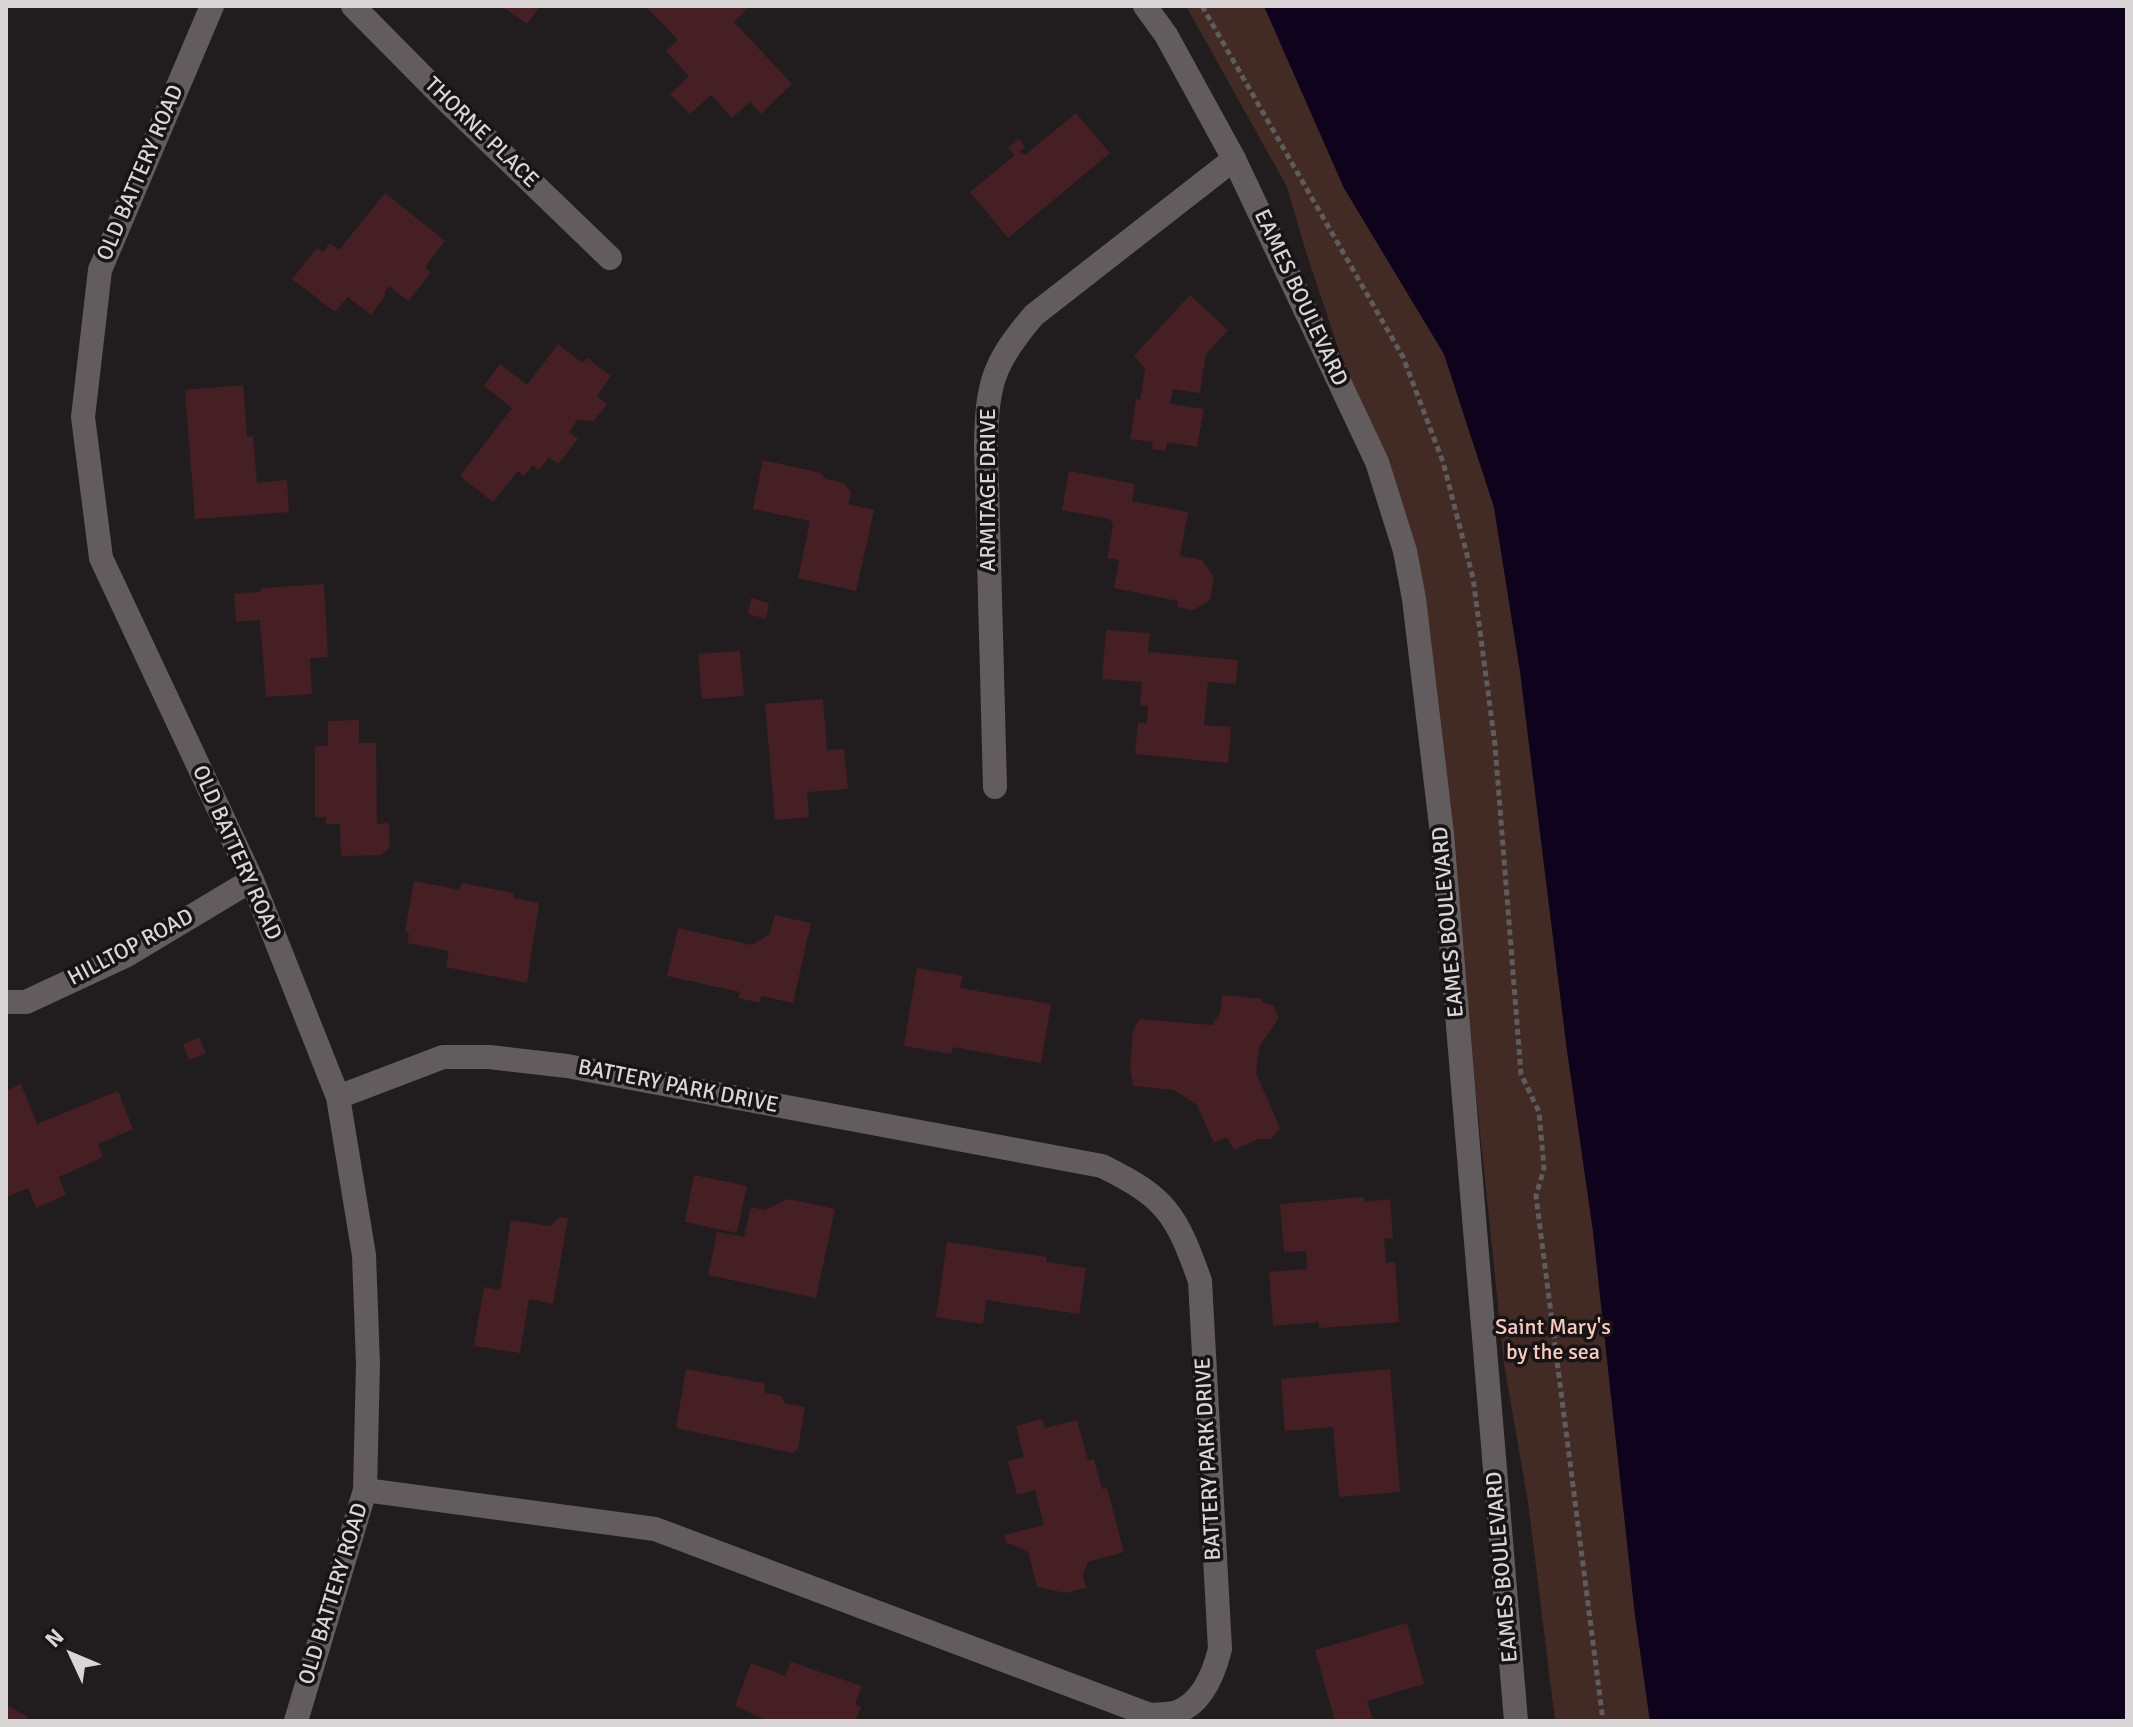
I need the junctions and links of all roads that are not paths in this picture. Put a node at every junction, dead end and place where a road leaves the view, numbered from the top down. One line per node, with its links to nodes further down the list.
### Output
1 (212, 6): 7 (street, OLD BATTERY ROAD)
2 (353, 6): 5 (street, THORNE PLACE)
3 (1145, 6): 4 (street, EAMES BOULEVARD)
4 (1234, 159): 6 (street, ARMITAGE DRIVE); 12 (street, EAMES BOULEVARD)
5 (610, 258)
6 (995, 787)
7 (252, 880): 8 (street, HILLTOP ROAD); 9 (street, OLD BATTERY ROAD)
8 (6, 1002)
9 (338, 1097): 10 (street, OLD BATTERY ROAD); 10 (street, BATTERY PARK DRIVE)
10 (365, 1490): 11 (street, OLD BATTERY ROAD)
11 (296, 1721)
12 (1516, 1721)

